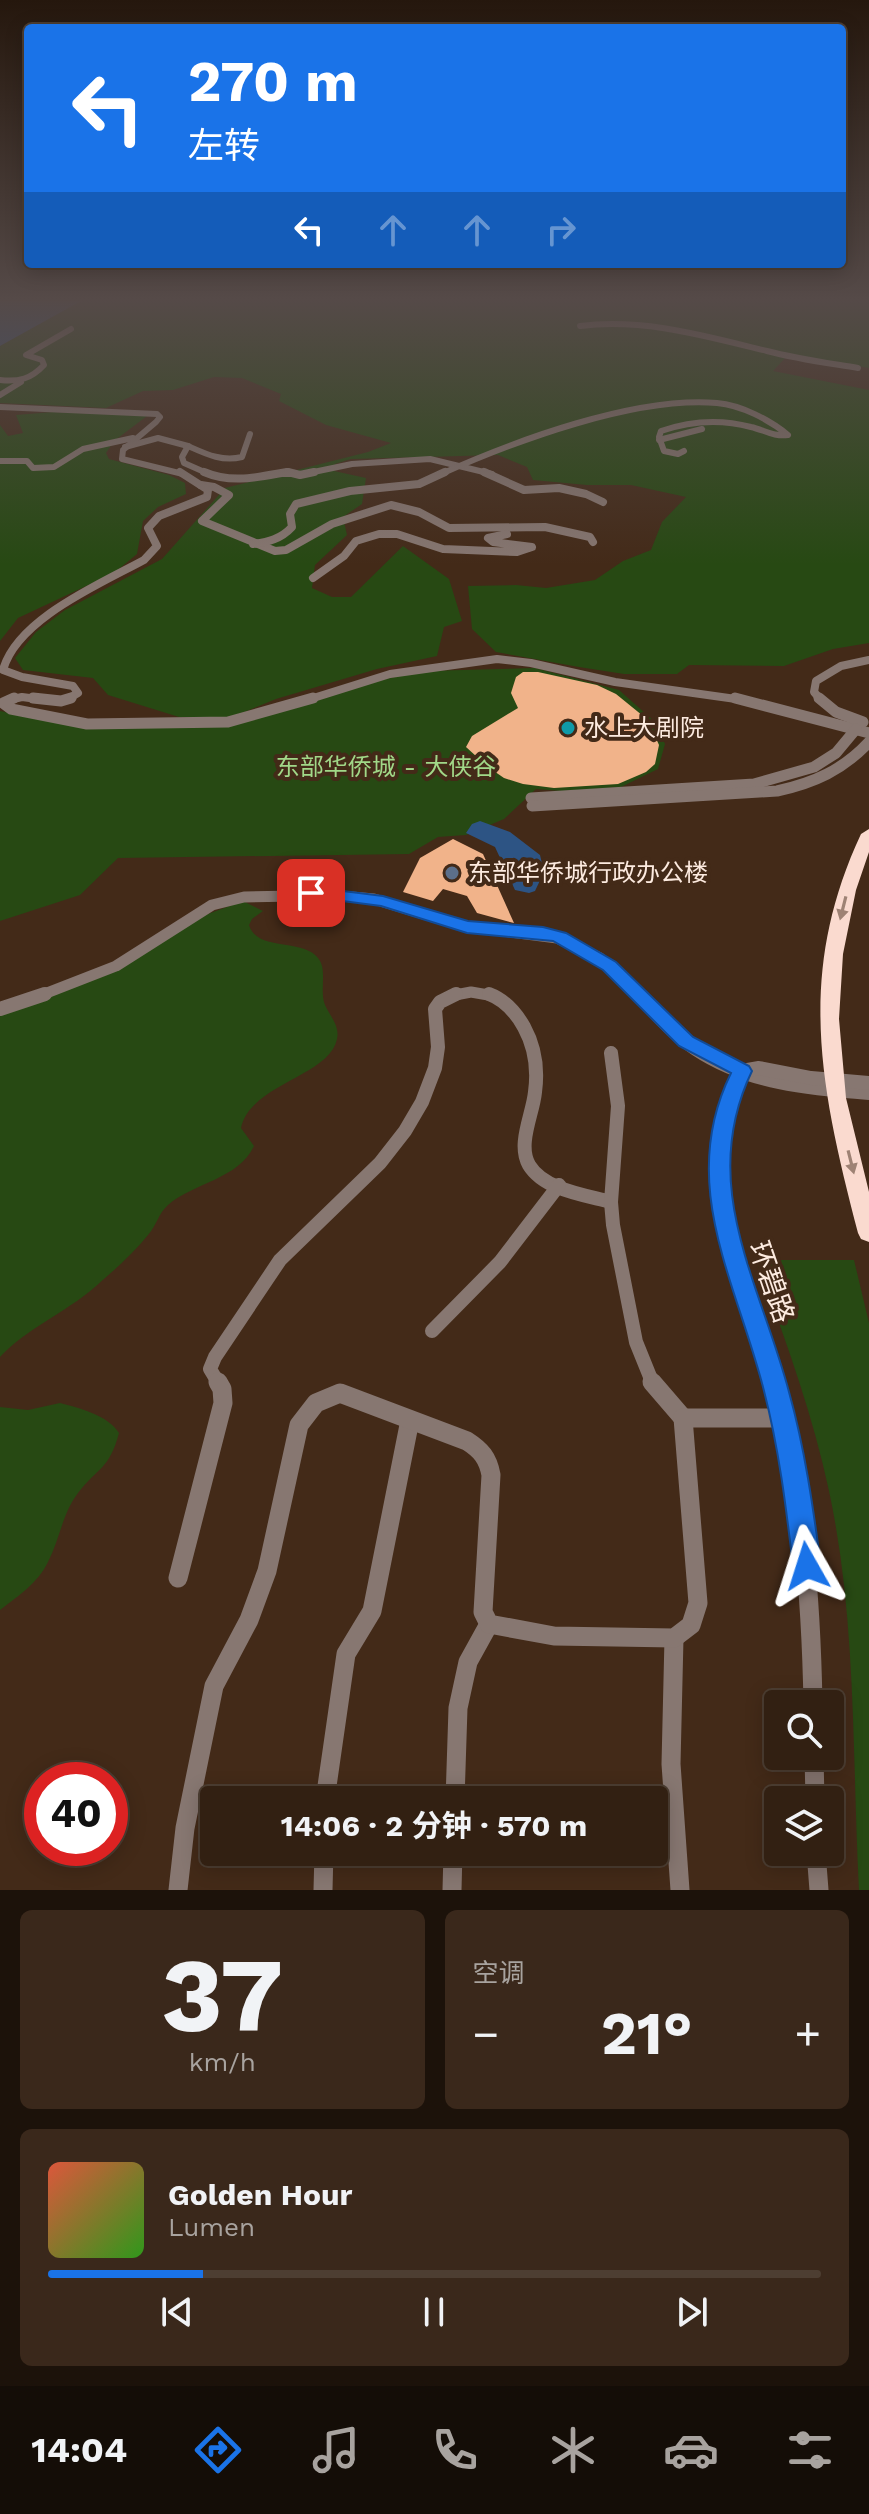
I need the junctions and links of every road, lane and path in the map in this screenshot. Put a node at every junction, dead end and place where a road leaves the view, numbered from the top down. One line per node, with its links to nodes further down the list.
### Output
1 (0, 407): 4 (street)
2 (703, 428): 5 (street)
3 (250, 434): 6 (street)
4 (133, 438): 7 (street); 9 (street)
5 (659, 440): 8 (street); 10 (street)
6 (188, 446): 7 (street); 10 (street)
7 (125, 447): 11 (street)
8 (684, 451)
9 (0, 461)
10 (460, 467): 12 (street); 15 (street)
11 (201, 485): 15 (street); 19 (street)
12 (603, 502)
13 (534, 528): 14 (street); 15 (street); 16 (street)
14 (593, 542)
15 (253, 544)
16 (313, 578)
17 (869, 660): 18 (street)
18 (869, 724)
19 (856, 729): 20 (street); 21 (street)
20 (869, 733)
21 (869, 742)
22 (869, 834): 27 (highway, one-way to 27)
23 (0, 1009): 25 (street)
24 (611, 1053): 30 (street)
25 (742, 1071): 27 (street); 34 (street, 环碧路)
26 (869, 1083): 27 (street)
27 (833, 1085): 28 (street); 31 (highway, one-way to 31)
28 (869, 1093)
29 (559, 1185): 30 (street); 32 (street); 36 (street)
30 (611, 1202): 33 (street)
31 (869, 1233)
32 (432, 1331)
33 (683, 1418): 34 (street); 38 (street)
34 (783, 1418): 39 (street, 环碧路)
35 (410, 1420): 37 (street); 40 (street); 45 (street)
36 (178, 1578)
37 (489, 1624): 38 (street); 41 (street)
38 (674, 1638): 48 (street)
39 (812, 1690)
40 (327, 1786)
41 (455, 1786)
42 (324, 1866): 46 (street)
43 (453, 1866): 47 (street)
44 (817, 1866): 49 (street)
45 (178, 1890)
46 (323, 1890)
47 (452, 1890)
48 (680, 1890)
49 (819, 1890)

